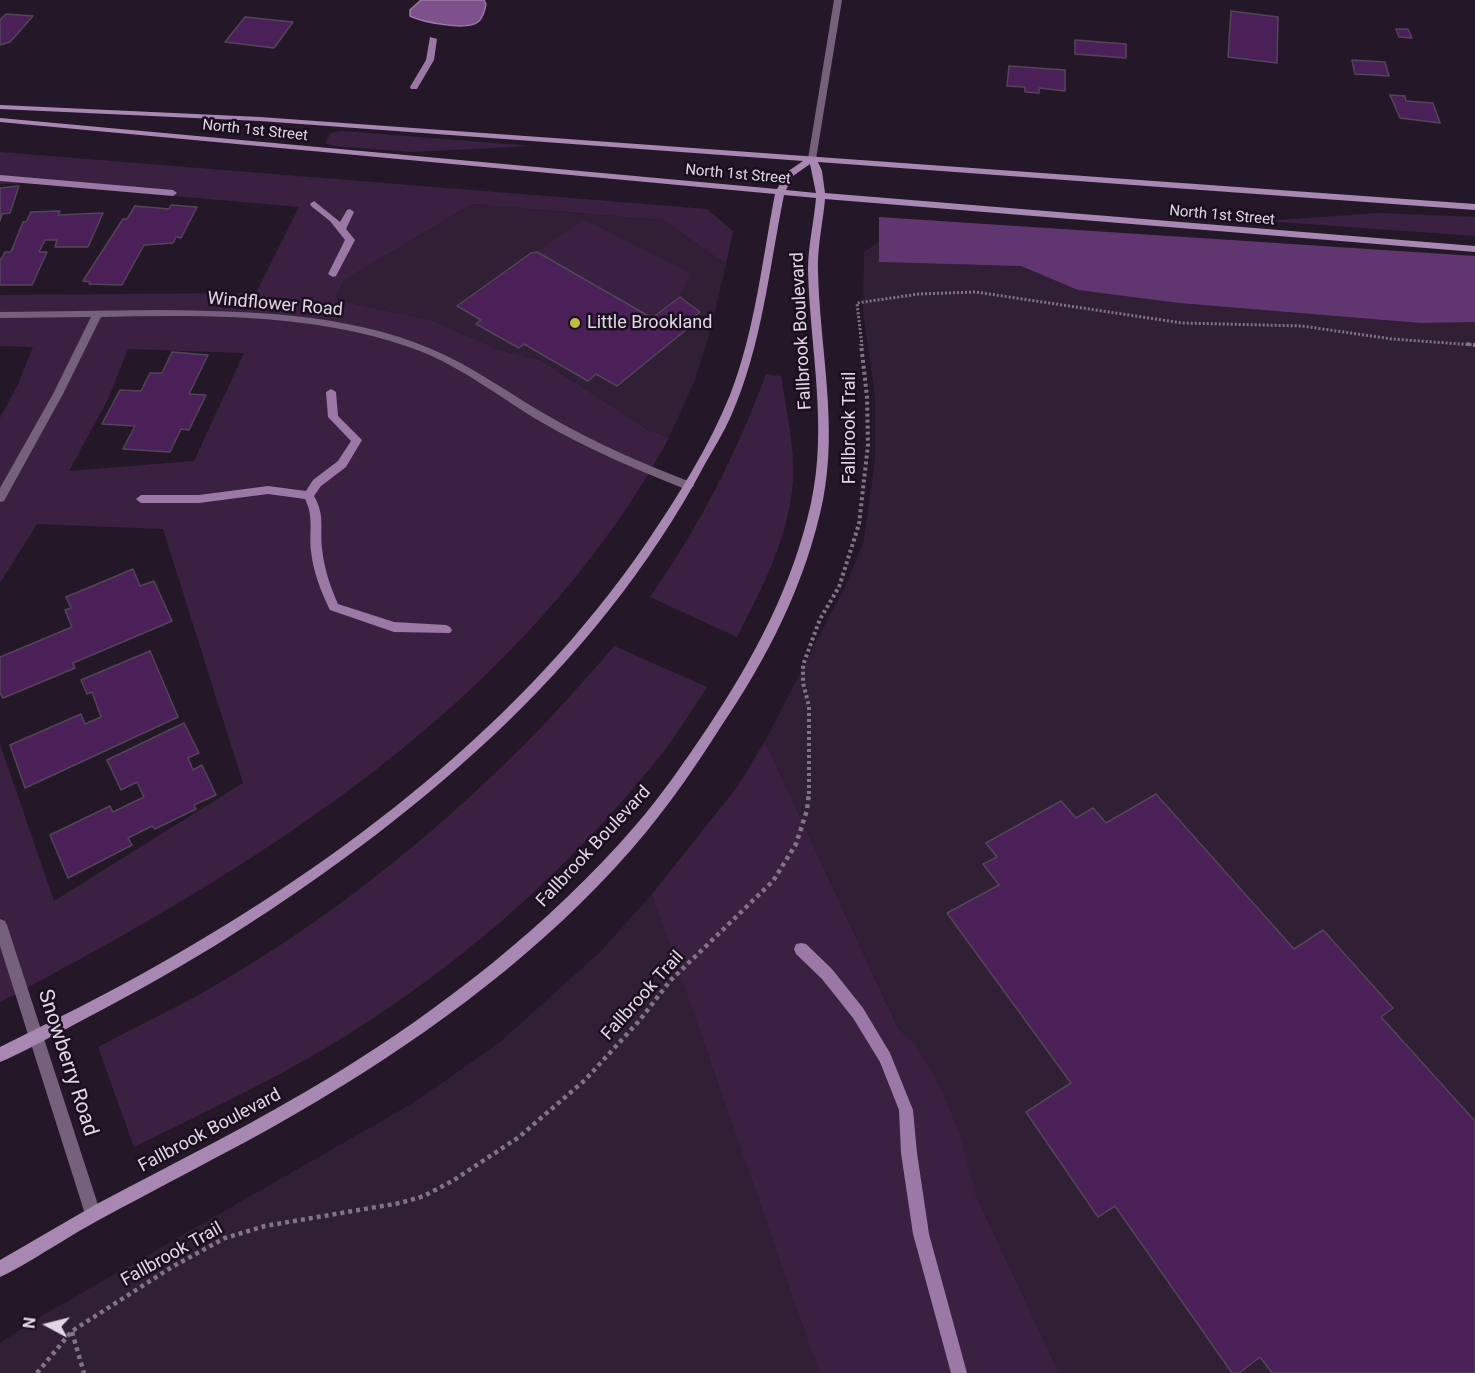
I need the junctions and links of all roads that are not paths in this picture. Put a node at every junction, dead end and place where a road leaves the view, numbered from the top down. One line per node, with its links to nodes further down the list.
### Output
1 (838, 0): 4 (street)
2 (0, 107): 4 (main road, North 1st Street)
3 (0, 120): 5 (main road, North 1st Street)
4 (812, 159): 5 (main road, Fallbrook Boulevard); 6 (main road, Fallbrook Boulevard); 7 (main road, North 1st Street)
5 (780, 192): 6 (main road, North 1st Street); 11 (main road, Fallbrook Boulevard)
6 (821, 196): 8 (main road, North 1st Street); 16 (main road, Fallbrook Boulevard)
7 (1475, 207)
8 (1475, 249)
9 (0, 315): 10 (street, Windflower Road)
10 (97, 315): 11 (street, Windflower Road); 12 (street)
11 (689, 486): 14 (main road, Fallbrook Boulevard)
12 (0, 498)
13 (0, 925): 14 (street, Snowberry Road)
14 (36, 1036): 15 (main road, Fallbrook Boulevard); 16 (street, Snowberry Road)
15 (0, 1055)
16 (93, 1214): 17 (main road, Fallbrook Boulevard)
17 (0, 1269)

